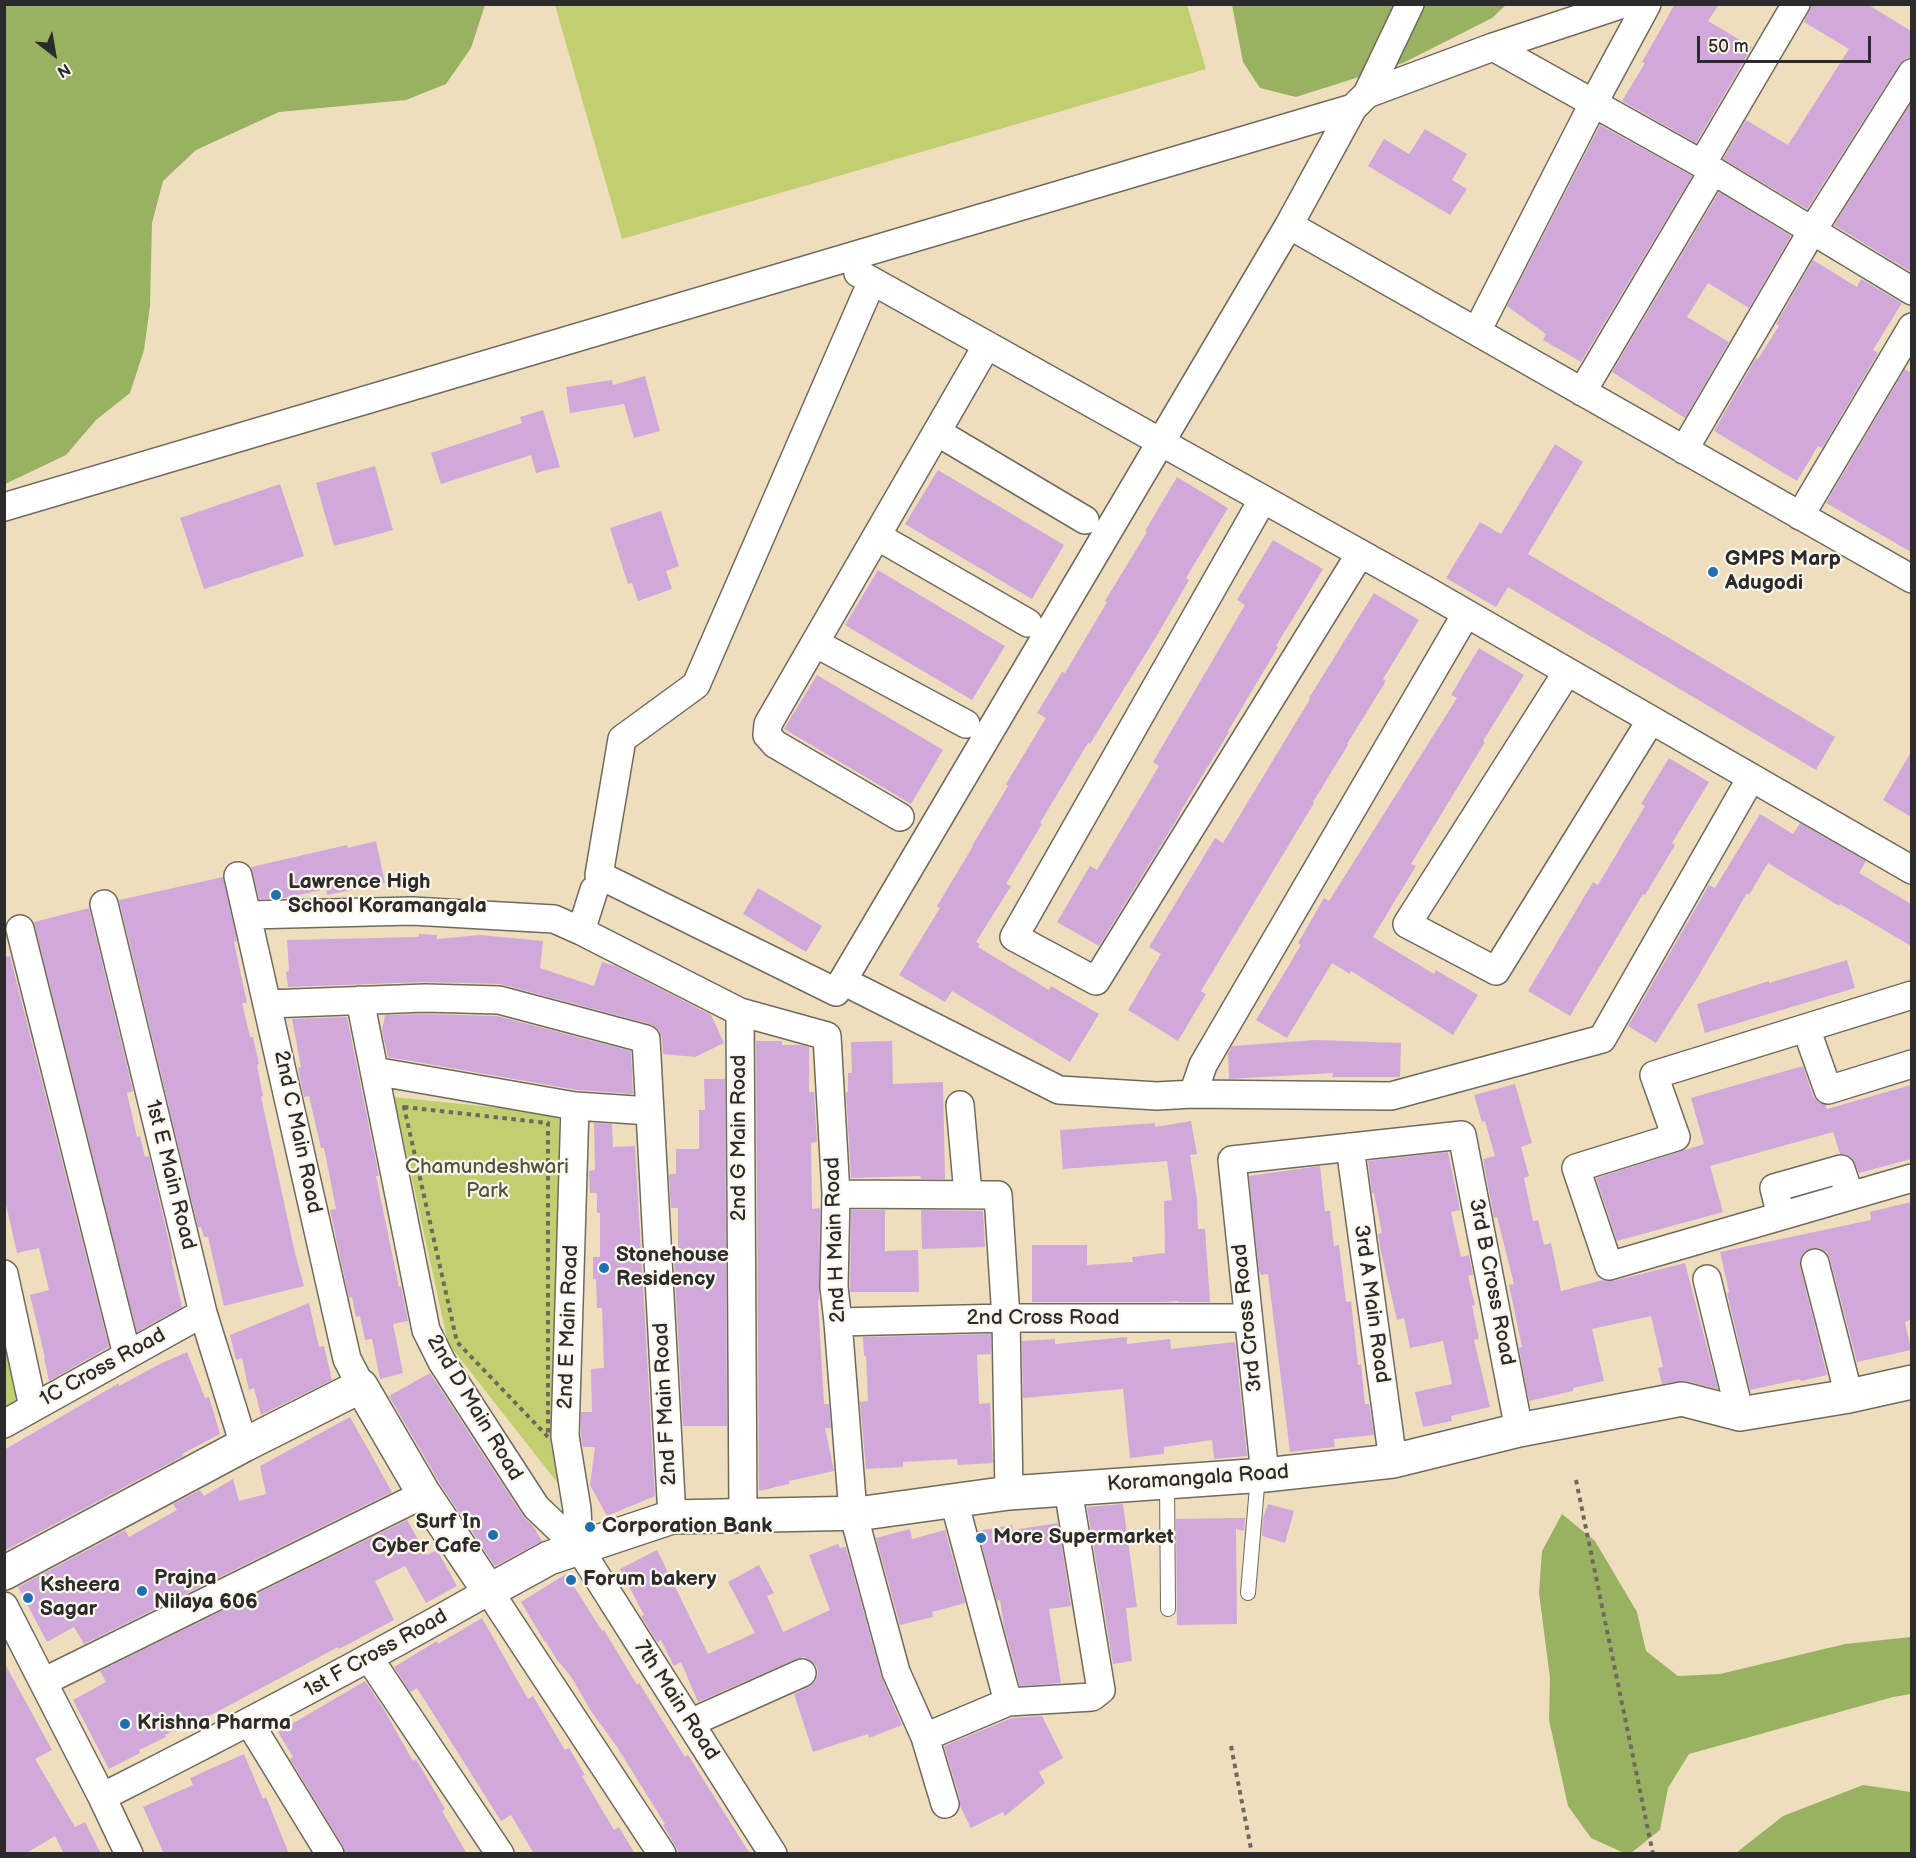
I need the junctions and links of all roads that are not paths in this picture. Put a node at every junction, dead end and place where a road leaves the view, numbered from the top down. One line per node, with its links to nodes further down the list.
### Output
1 (1410, 4): 7 (street)
2 (1623, 4): 5 (street)
3 (1647, 4): 8 (street)
4 (1796, 4): 9 (street)
5 (1493, 47): 7 (street); 8 (street)
6 (1911, 73): 11 (street)
7 (1360, 101): 10 (street); 12 (street)
8 (1594, 102): 9 (street); 16 (street)
9 (1708, 168): 11 (street); 18 (street)
10 (1289, 225): 16 (street); 20 (street)
11 (1812, 231): 14 (street); 21 (street)
12 (837, 261): 13 (street); 23 (street)
13 (872, 281): 17 (street); 44 (street)
14 (1911, 291)
15 (1911, 327): 24 (street)
16 (1477, 331): 18 (street)
17 (987, 345): 19 (street); 20 (street)
18 (1582, 392): 21 (street)
19 (937, 432): 25 (street); 26 (street)
20 (1162, 443): 22 (street); 44 (street)
21 (1684, 450): 24 (street)
22 (1263, 499): 27 (street); 27 (street)
23 (4, 507)
24 (1800, 516): 28 (street)
25 (1085, 520)
26 (877, 536): 30 (street); 31 (street)
27 (1360, 554): 29 (street)
28 (1911, 579)
29 (1466, 614): 32 (street); 52 (street)
30 (1028, 623)
31 (815, 643): 34 (street); 36 (street)
32 (1567, 672): 33 (street); 33 (street)
33 (1651, 720): 35 (street)
34 (966, 724)
35 (1751, 778): 37 (street); 52 (street)
36 (900, 817)
37 (1911, 870)
38 (238, 876): 41 (street, 2nd C Main Road)
39 (594, 890): 43 (street)
40 (104, 904): 63 (street, 1st E Main Road)
41 (248, 915): 43 (street, 2nd H Main Road); 47 (street, 2nd C Main Road)
42 (20, 929): 67 (street)
43 (581, 931): 48 (street, 2nd H Main Road)
44 (843, 981): 52 (street)
45 (1911, 995): 49 (street)
46 (360, 1000): 47 (street); 51 (street, 2nd D Main Road); 55 (street, 2nd F Main Road)
47 (268, 1004): 69 (street, 2nd C Main Road)
48 (740, 1012): 58 (street, 2nd H Main Road); 84 (street, 2nd G Main Road)
49 (1806, 1028): 50 (street); 57 (street)
50 (1911, 1064)
51 (374, 1071): 54 (street); 86 (street, 2nd D Main Road)
52 (1193, 1094)
53 (960, 1105): 59 (street)
54 (575, 1106): 55 (street); 86 (street, 2nd E Main Road)
55 (650, 1111): 85 (street, 2nd F Main Road)
56 (1350, 1147): 65 (street, 3rd Cross Road); 74 (street, 3rd B Cross Road); 76 (street, 3rd A Main Road)
57 (1911, 1178)
58 (836, 1194): 59 (street); 66 (street, 2nd H Main Road)
59 (968, 1194): 64 (street)
60 (1815, 1263): 70 (street)
61 (4, 1274): 71 (street)
62 (1707, 1279): 72 (street)
63 (203, 1313): 67 (street, 1C Cross Road); 75 (street, 1st E Main Road)
64 (1006, 1318): 65 (street, 2nd Cross Road); 66 (street, 2nd Cross Road); 80 (street)
65 (1248, 1318): 77 (street, 3rd Cross Road)
66 (838, 1323): 83 (street, 2nd H Main Road)
67 (127, 1355): 71 (street, 1C Cross Road)
68 (1911, 1382): 70 (street, Koramangala Road)
69 (361, 1386): 75 (street); 81 (street)
70 (1849, 1396): 72 (street, Koramangala Road)
71 (33, 1407): 73 (street, 1C Cross Road)
72 (1740, 1414): 74 (street, Koramangala Road)
73 (4, 1424)
74 (1520, 1430): 76 (street, Koramangala Road)
75 (244, 1445): 87 (street)
76 (1393, 1461): 77 (street, Koramangala Road)
77 (1262, 1475): 78 (street, Koramangala Road); 89 (lane)
78 (1167, 1482): 79 (street, Koramangala Road); 91 (lane)
79 (1068, 1489): 80 (street, Koramangala Road); 95 (street)
80 (1009, 1493): 82 (street, Koramangala Road)
81 (424, 1494): 88 (street); 94 (street)
82 (954, 1501): 83 (street, Koramangala Road); 95 (street)
83 (853, 1513): 84 (street, Koramangala Road); 98 (street, 2nd H Main Road)
84 (742, 1515): 85 (street, Koramangala Road)
85 (672, 1517): 86 (street, Koramangala Road)
86 (579, 1548): 88 (street, Koramangala Road); 97 (street, 7th Main Road)
87 (4, 1573)
88 (489, 1591): 92 (street, 1st F Cross Road); 104 (street)
89 (1248, 1593)
90 (4, 1606): 94 (street)
91 (1168, 1609)
92 (369, 1658): 96 (street, 1st F Cross Road); 103 (street)
93 (802, 1673): 97 (street)
94 (43, 1682): 99 (street)
95 (1008, 1702): 98 (street)
96 (249, 1722): 99 (street, 1st F Cross Road); 102 (street)
97 (690, 1723): 105 (street, 7th Main Road)
98 (925, 1737): 100 (street, 2nd H Main Road)
99 (102, 1797): 101 (street)
100 (945, 1804)
101 (129, 1854)
102 (330, 1854)
103 (500, 1854)
104 (662, 1854)
105 (773, 1854)

